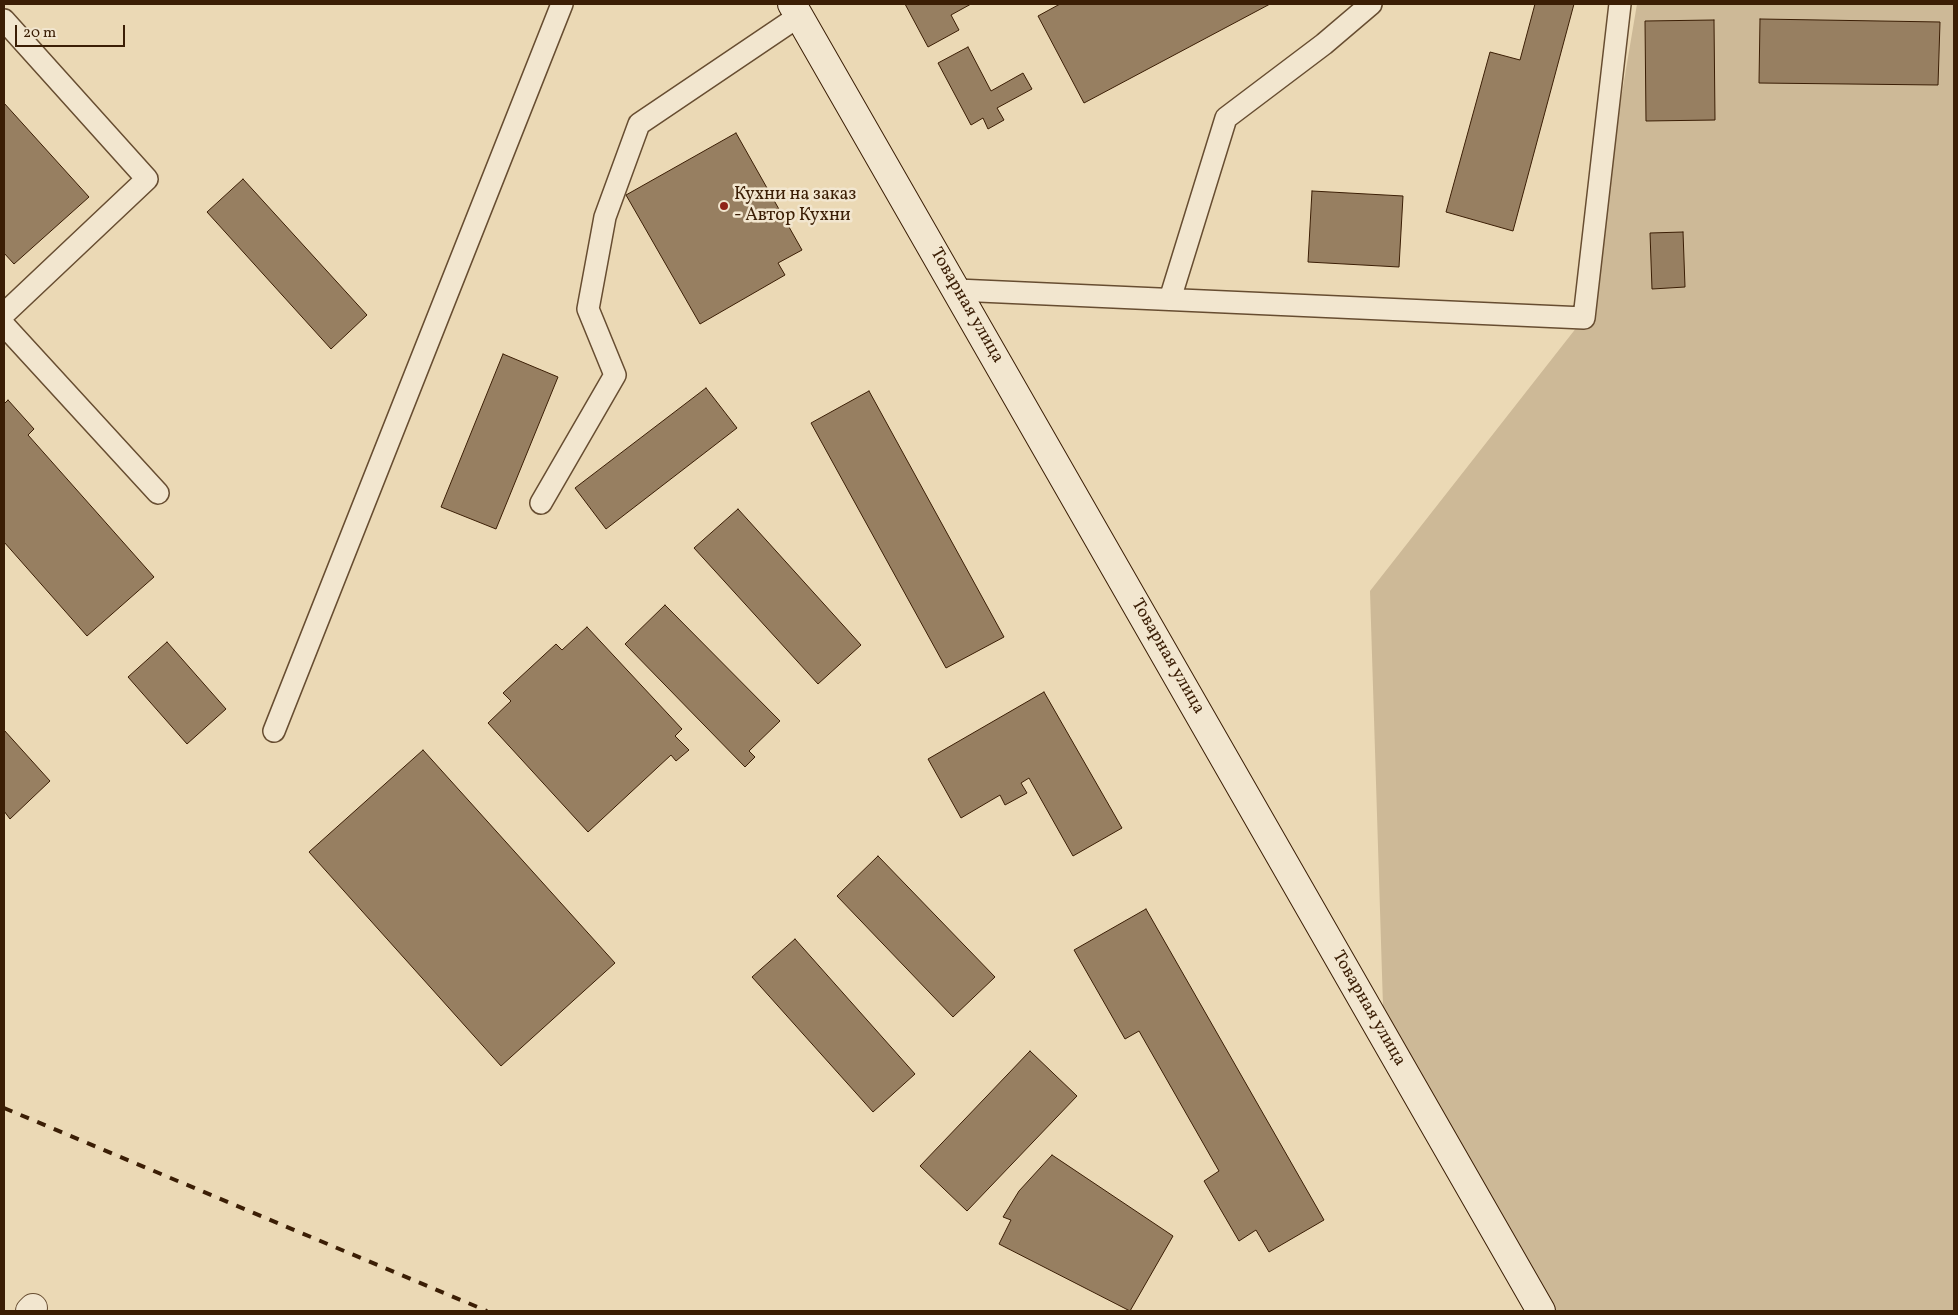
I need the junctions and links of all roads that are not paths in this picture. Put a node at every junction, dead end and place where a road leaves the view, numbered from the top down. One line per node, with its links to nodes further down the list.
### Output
1 (562, 4): 12 (lane)
2 (1371, 4): 7 (lane)
3 (1620, 4): 7 (lane)
4 (796, 10): 6 (street, Товарная улица); 11 (lane)
5 (4, 20): 8 (lane)
6 (956, 290): 7 (lane); 13 (street, Товарная улица)
7 (1170, 300)
8 (4, 314)
9 (4, 325): 10 (lane)
10 (158, 493)
11 (541, 503)
12 (274, 730)
13 (1541, 1311)

